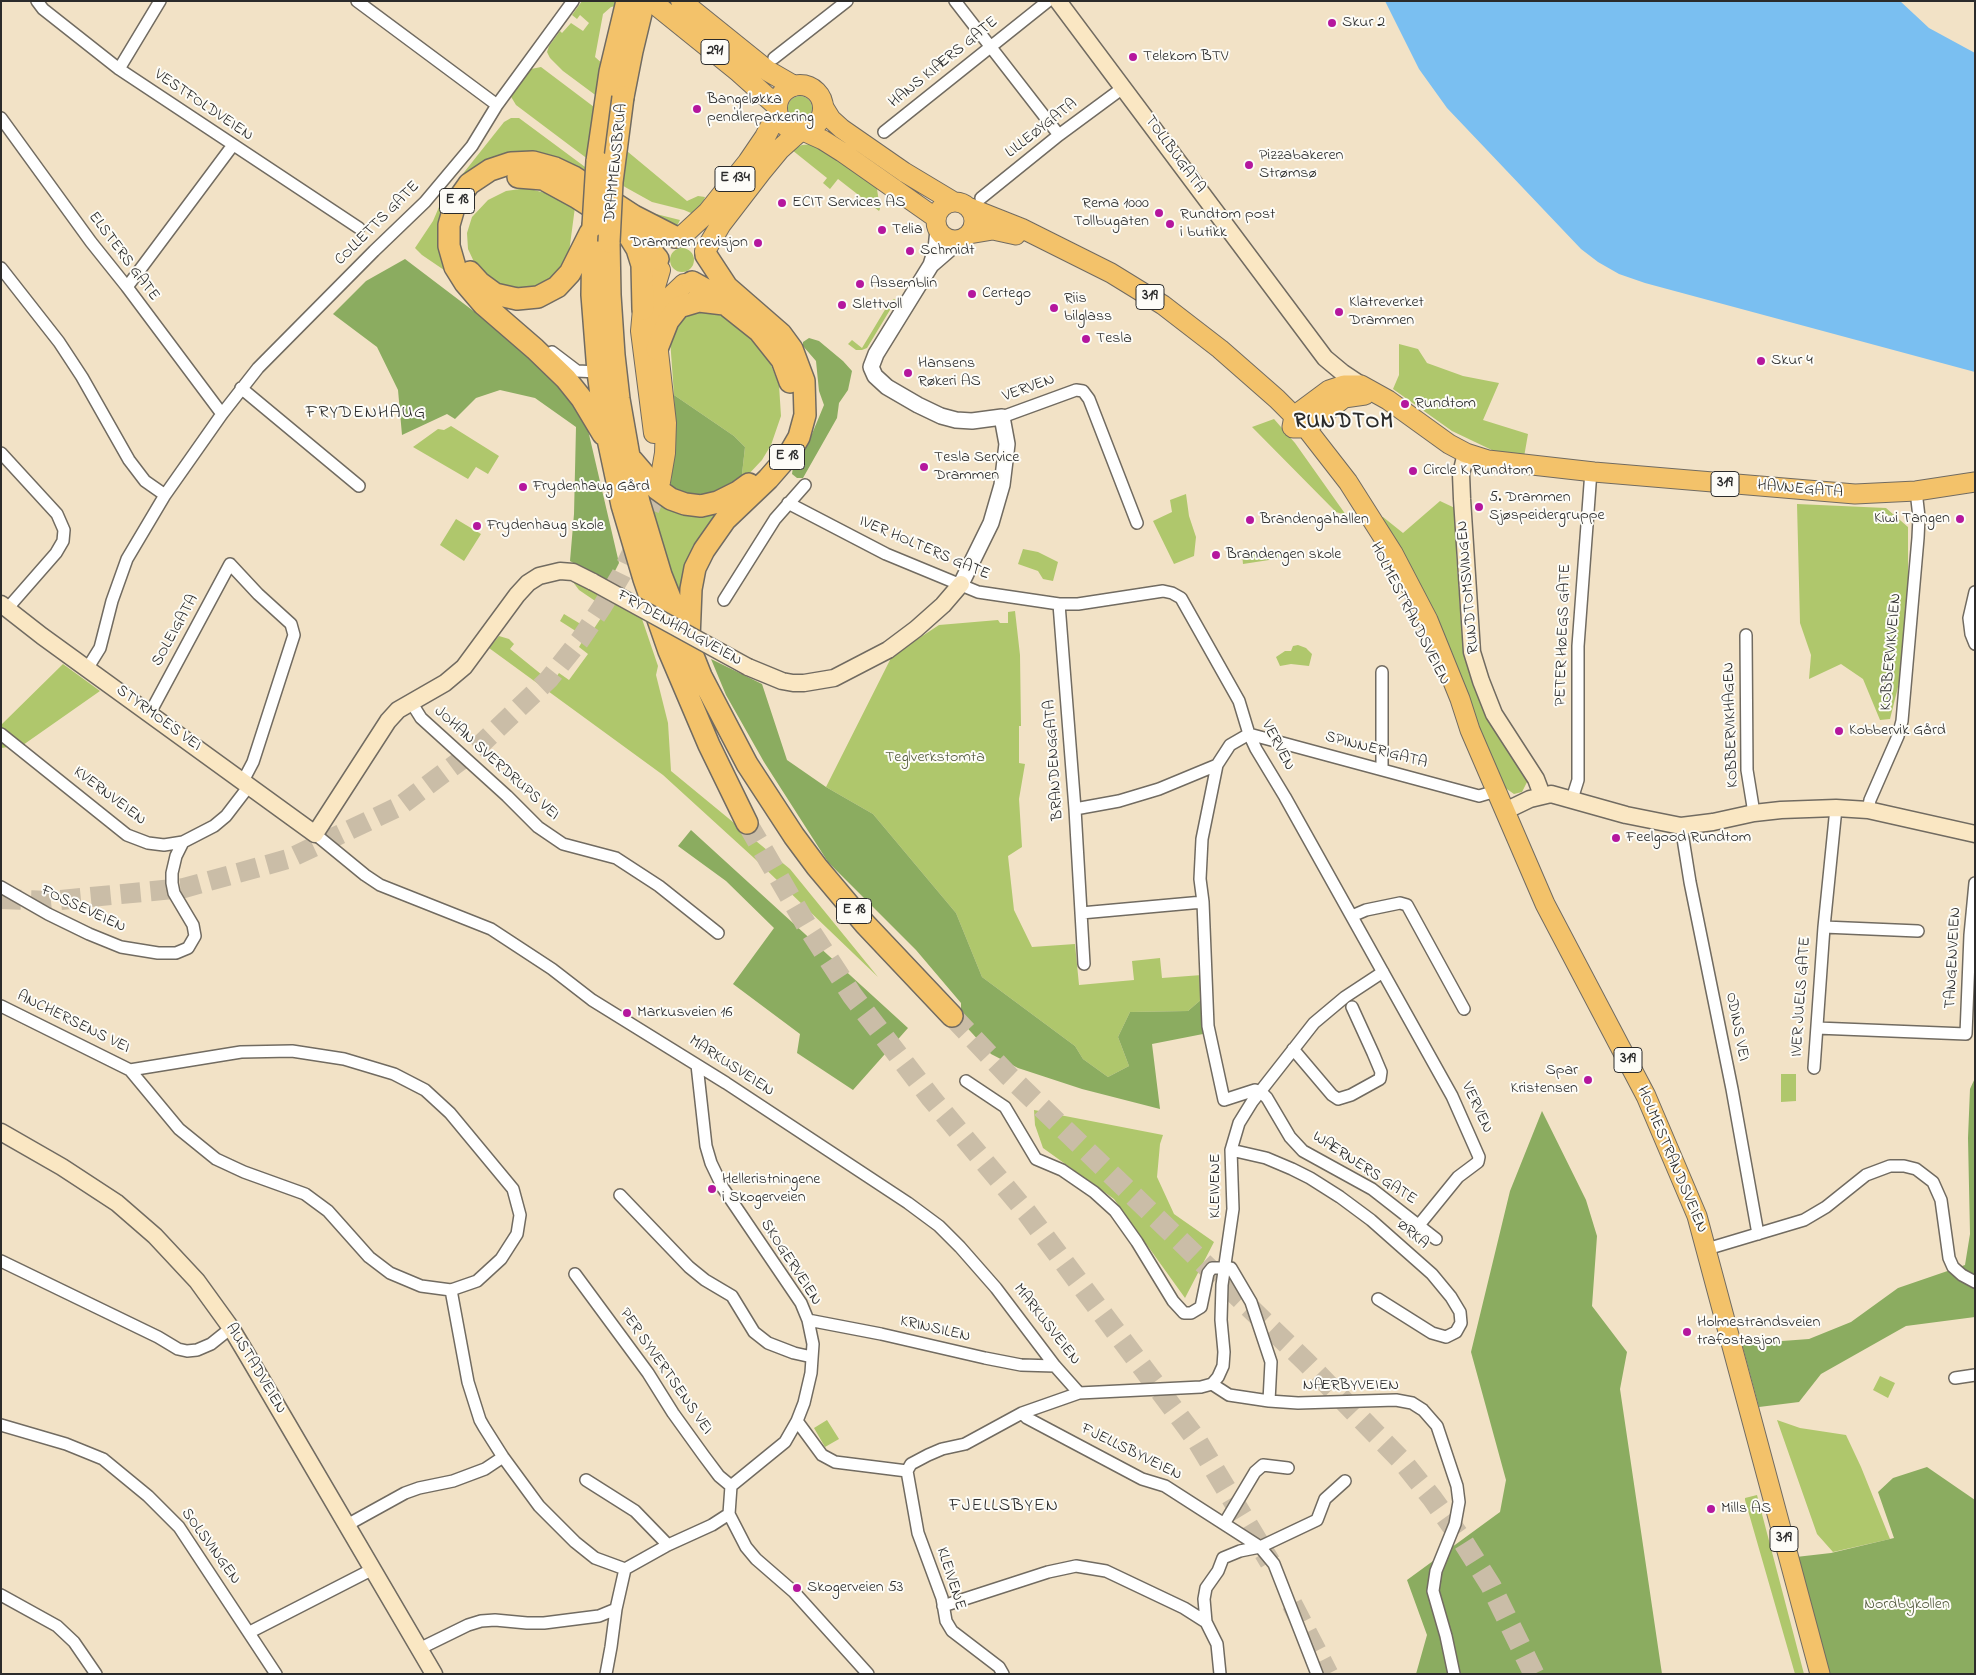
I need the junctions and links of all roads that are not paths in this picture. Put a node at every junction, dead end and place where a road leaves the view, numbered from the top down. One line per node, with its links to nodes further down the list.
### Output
1 (37, 1): 15 (street, VESTFOLDVEIEN)
2 (160, 1): 15 (street)
3 (357, 1): 18 (street)
4 (573, 1): 18 (street, COLLETTS GATE)
5 (627, 1): 30 (highway, DRAMMENSBRUA / E 18, bridge)
6 (644, 1): 49 (highway, DRAMMENSBRUA / E 18, bridge)
7 (651, 1): 20 (highway, 291)
8 (681, 1): 16 (highway, 291)
9 (847, 1): 14 (street)
10 (955, 1): 13 (street)
11 (1048, 1): 13 (street, HANS KIÆRS GATE)
12 (1058, 1): 17 (main road, TOLLBUGATA)
13 (990, 47): 23 (street, HANS KIÆRS GATE); 24 (street)
14 (774, 58)
15 (119, 69): 25 (street, VESTFOLDVEIEN)
16 (794, 86): 19 (highway, 291); 20 (highway)
17 (1124, 87): 24 (street, LILLEØYGATA); 44 (main road, TOLLBUGATA)
18 (497, 104): 45 (street, COLLETTS GATE)
19 (822, 106): 22 (highway); 26 (main road, 319)
20 (777, 110): 22 (highway, 291); 32 (highway, E 134)
21 (1, 118): 38 (street, ELSTERS GATE)
22 (801, 131): 27 (main road, 319); 33 (highway, E 134)
23 (884, 132)
24 (1059, 135): 26 (street, LILLEØYGATA)
25 (233, 145): 28 (street, VESTFOLDVEIEN); 38 (street)
26 (967, 202): 27 (main road); 31 (main road); 48 (main road, 319)
27 (937, 224): 31 (main road, 319); 35 (street)
28 (359, 228)
29 (624, 230): 34 (highway, E 18); 39 (highway, E 18); 41 (highway, E 18)
30 (591, 234): 39 (highway, E 18); 43 (highway, E 18)
31 (965, 236): 35 (street); 48 (main road, 319)
32 (678, 237): 33 (highway); 34 (highway, E 134); 49 (highway, E 18)
33 (705, 253): 37 (highway, E 134); 69 (highway, E 18)
34 (659, 264): 37 (highway); 41 (highway, E 134)
35 (931, 265): 47 (street, VERVEN)
36 (1, 268): 57 (street)
37 (688, 283): 40 (highway, E 18); 42 (highway, E 134)
38 (127, 287): 46 (street, ELSTERS GATE)
39 (487, 289): 43 (street)
40 (725, 304): 42 (highway); 49 (highway, E 18)
41 (644, 308): 42 (highway, E 134)
42 (657, 348)
43 (598, 372): 49 (highway, E 18)
44 (1344, 386): 48 (main road); 51 (main road, 319)
45 (241, 388): 46 (street, COLLETTS GATE); 55 (street)
46 (222, 414): 57 (street, COLLETTS GATE)
47 (1002, 417): 59 (street, VERVEN); 61 (street, FRYDENHAUGVEIEN)
48 (1297, 424): 74 (main road, HOLMESTRANDSVEIEN / 319); 74 (main road, HOLMESTRANDSVEIEN / 319)
49 (619, 452): 69 (highway, E 18); 88 (highway, E 18)
50 (1, 453): 66 (street)
51 (1471, 455): 52 (main road, HAVNEGATA / 319); 81 (main road, RUNDTOMSVINGEN)
52 (1591, 472): 56 (main road, HAVNEGATA / 319); 82 (street, PETER HØEGS GATE)
53 (1975, 482): 56 (main road, HAVNEGATA / 319)
54 (805, 485): 58 (street)
55 (359, 486)
56 (1916, 491): 85 (street, KOBBERVIKVEIEN)
57 (165, 495): 70 (street, COLLETTS GATE)
58 (788, 503): 61 (street, IVER HOLTERS GATE); 64 (street)
59 (1135, 518)
60 (230, 564): 73 (street, SOLEIGATA); 79 (street, KVERNVEIEN)
61 (961, 584): 65 (street, IVER HOLTERS GATE); 72 (main road, FRYDENHAUGVEIEN, bridge)
62 (1975, 592): 68 (street)
63 (1172, 593): 65 (street, IVER HOLTERS GATE); 76 (street, VERVEN)
64 (724, 600)
65 (1059, 604): 84 (street, BRANDENGGATA)
66 (4, 606): 70 (main road, STYRMOES VEI)
67 (1746, 635): 87 (street, KOBBERVIKHAGEN)
68 (1975, 644)
69 (688, 646): 106 (highway, E 18)
70 (87, 669): 73 (main road, STYRMOES VEI)
71 (1382, 672): 78 (street)
72 (411, 702): 90 (main road, FRYDENHAUGVEIEN); 100 (street, JOHAN SVERDRUPS VEI)
73 (150, 713): 79 (main road, STYRMOES VEI)
74 (1470, 730): 80 (main road, HOLMESTRANDSVEIEN / 319)
75 (1, 734): 92 (street, KVERNVEIEN)
76 (1249, 734): 77 (street); 78 (street, SPINNERIGATA); 97 (street, VERVEN)
77 (1217, 765): 84 (street); 95 (street)
78 (1382, 769): 80 (street, SPINNERIGATA)
79 (246, 783): 90 (main road, STYRMOES VEI); 92 (street, KVERNVEIEN)
80 (1496, 792): 86 (main road, HOLMESTRANDSVEIEN / 319)
81 (1542, 795): 82 (main road); 86 (main road)
82 (1572, 800): 89 (main road)
83 (1836, 808): 85 (main road); 87 (main road); 98 (street, IVER JUELS GATE)
84 (1075, 809): 96 (street, BRANDENGGATA)
85 (1868, 810): 91 (main road)
86 (1505, 812): 120 (main road, HOLMESTRANDSVEIEN / 319)
87 (1754, 813): 89 (main road)
88 (747, 823)
89 (1681, 826): 118 (street, ODINS VEI)
90 (315, 834): 109 (street, MARKUSVEIEN)
91 (1975, 834)
92 (183, 842): 94 (street, FOSSEVEIEN)
93 (1975, 883): 107 (street, TANGENVEIEN)
94 (1, 887)
95 (1203, 902): 96 (street); 113 (street)
96 (1081, 913): 101 (street, BRANDENGGATA)
97 (1352, 916): 102 (street, VERVEN); 105 (street)
98 (1824, 927): 99 (street, IVER JUELS GATE); 107 (street, IVER JUELS GATE)
99 (1918, 931)
100 (718, 933)
101 (1084, 964)
102 (1383, 972): 108 (street); 117 (street, VERVEN)
103 (1, 1006): 111 (street, ANCHERSENS VEI)
104 (1352, 1007): 108 (street)
105 (1464, 1009)
106 (952, 1016)
107 (1817, 1028): 110 (street, IVER JUELS GATE)
108 (1293, 1049): 113 (street)
109 (697, 1066): 127 (street, SKOGERVEIEN); 130 (street, MARKUSVEIEN)
110 (1814, 1068)
111 (130, 1070): 125 (street, ANCHERSENS VEI); 125 (street, ANCHERSENS VEI)
112 (966, 1081): 122 (street)
113 (1261, 1092): 115 (street, KLEIVENE); 117 (street, WÆRNERS GATE)
114 (1, 1132): 128 (main road, AUSTADVEIEN)
115 (1232, 1147): 122 (street, KLEIVENE); 126 (street, ØRKA)
116 (620, 1195): 129 (street)
117 (1419, 1225): 119 (street, WÆRNERS GATE)
118 (1758, 1234): 120 (street); 124 (street)
119 (1436, 1239)
120 (1707, 1249): 167 (main road, HOLMESTRANDSVEIEN / 319)
121 (1, 1261): 128 (street)
122 (1225, 1267): 133 (street, KLEIVENE); 135 (street)
123 (575, 1274): 144 (street, PER SYVERTSENS VEI)
124 (1975, 1282)
125 (452, 1290): 139 (street)
126 (1378, 1299)
127 (808, 1320): 129 (street, SKOGERVEIEN); 130 (street, KRINSILEN)
128 (231, 1328): 147 (main road, AUSTADVEIEN)
129 (812, 1357): 137 (street, SKOGERVEIEN)
130 (1055, 1366): 134 (street, MARKUSVEIEN)
131 (1975, 1375): 132 (street)
132 (1955, 1378)
133 (1212, 1384): 134 (street); 135 (street, NÆRBYVEIEN)
134 (1079, 1393): 136 (street)
135 (1269, 1401): 166 (street, NÆRBYVEIEN)
136 (1022, 1413): 141 (street); 146 (street, FJELLSBYVEIEN)
137 (797, 1421): 141 (street); 144 (street, SKOGERVEIEN)
138 (1, 1425): 156 (street, SOLSVINGEN)
139 (503, 1457): 147 (street); 151 (street)
140 (1288, 1468): 146 (street)
141 (907, 1471): 153 (street, KLEIVENE)
142 (586, 1480): 148 (street)
143 (1345, 1481): 149 (street)
144 (731, 1486): 145 (street)
145 (729, 1514): 148 (street); 162 (street)
146 (1224, 1524): 149 (street, FJELLSBYVEIEN)
147 (347, 1525): 150 (main road, AUSTADVEIEN)
148 (668, 1545): 151 (street)
149 (1260, 1547): 155 (street); 165 (street, FJELLSBYVEIEN)
150 (373, 1569): 156 (street); 157 (main road, AUSTADVEIEN)
151 (625, 1569): 154 (street)
152 (1, 1595): 158 (street)
153 (943, 1606): 155 (street); 163 (street, KLEIVENE)
154 (616, 1609): 157 (street); 161 (street)
155 (1206, 1622): 164 (street)
156 (250, 1632): 159 (street, SOLSVINGEN)
157 (419, 1648): 160 (main road, AUSTADVEIEN)
158 (96, 1674)
159 (276, 1674)
160 (434, 1674)
161 (606, 1674)
162 (868, 1674)
163 (1003, 1674)
164 (1220, 1674)
165 (1317, 1674)
166 (1454, 1674)
167 (1820, 1674)

